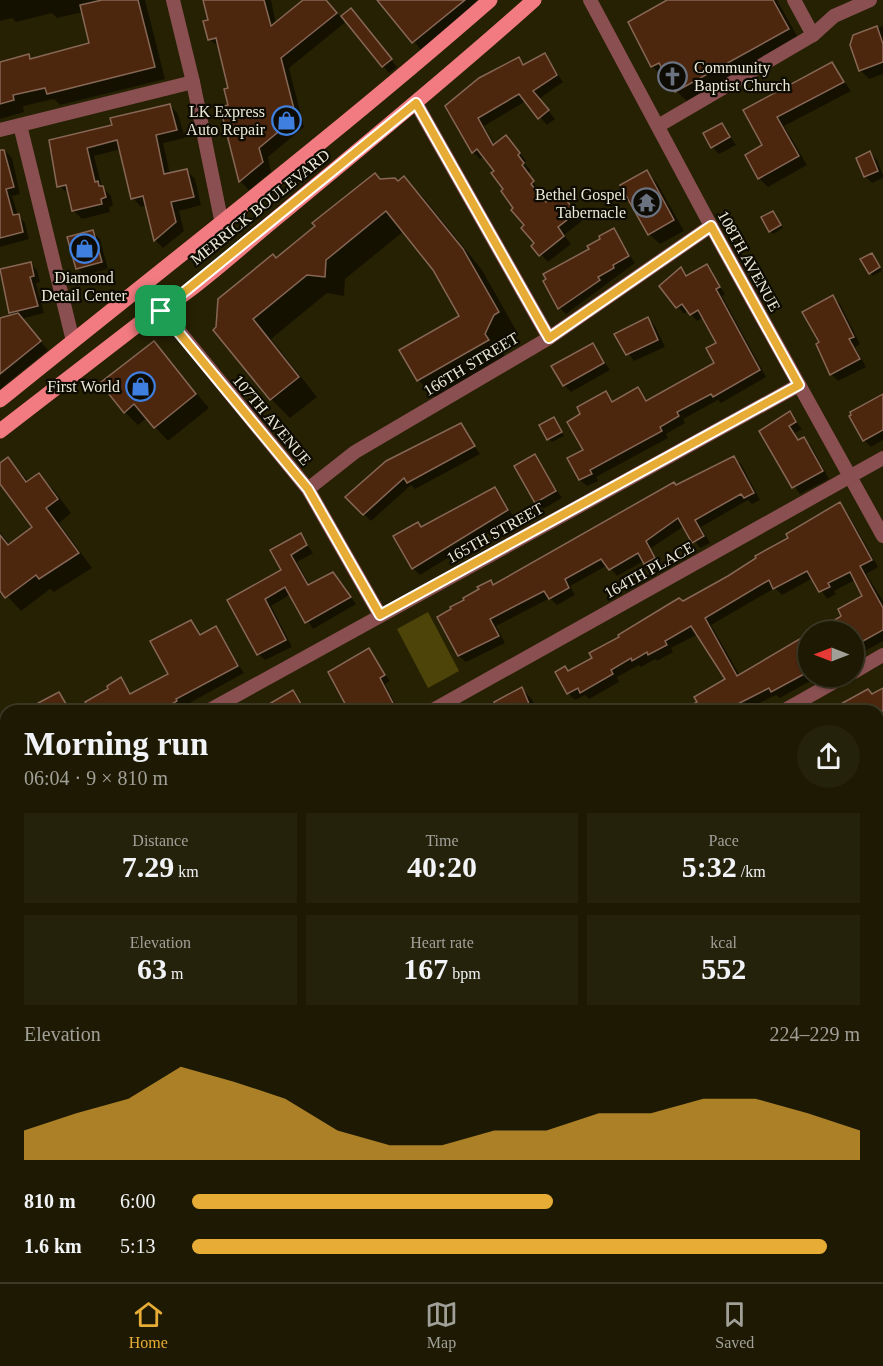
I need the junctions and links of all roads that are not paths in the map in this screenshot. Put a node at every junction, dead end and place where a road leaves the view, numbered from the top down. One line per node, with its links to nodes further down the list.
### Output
1 (173, 0): 8 (street)
2 (490, 0): 13 (main road, MERRICK BOULEVARD)
3 (534, 0): 9 (main road, MERRICK BOULEVARD)
4 (590, 0): 11 (street, 108TH AVENUE)
5 (794, 0): 7 (street)
6 (870, 0): 7 (street)
7 (813, 35): 11 (street)
8 (193, 82): 10 (street); 13 (street)
9 (416, 103): 16 (main road, MERRICK BOULEVARD); 17 (street)
10 (20, 125): 12 (street); 18 (street)
11 (657, 126): 14 (street, 108TH AVENUE)
12 (0, 130)
13 (222, 224): 15 (main road, MERRICK BOULEVARD)
14 (711, 226): 17 (street, 166TH STREET); 19 (street, 108TH AVENUE)
15 (143, 287): 16 (street, 107TH AVENUE); 18 (main road, MERRICK BOULEVARD)
16 (161, 311): 21 (main road, MERRICK BOULEVARD); 24 (street, 107TH AVENUE)
17 (549, 338): 24 (street, 166TH STREET)
18 (73, 341): 20 (main road, MERRICK BOULEVARD)
19 (799, 385): 23 (street, 108TH AVENUE); 26 (street, 165TH STREET)
20 (0, 400)
21 (0, 431)
22 (883, 458): 23 (street, 164TH PLACE)
23 (849, 477): 25 (street, 108TH AVENUE); 30 (street, 164TH PLACE)
24 (308, 489): 26 (street, 107TH AVENUE)
25 (883, 536)
26 (380, 615): 31 (street, 165TH STREET)
27 (883, 655): 28 (street)
28 (864, 666)
29 (826, 687): 34 (street)
30 (455, 698): 32 (street, 164TH PLACE); 33 (street)
31 (218, 705)
32 (442, 705)
33 (459, 705)
34 (794, 705)

